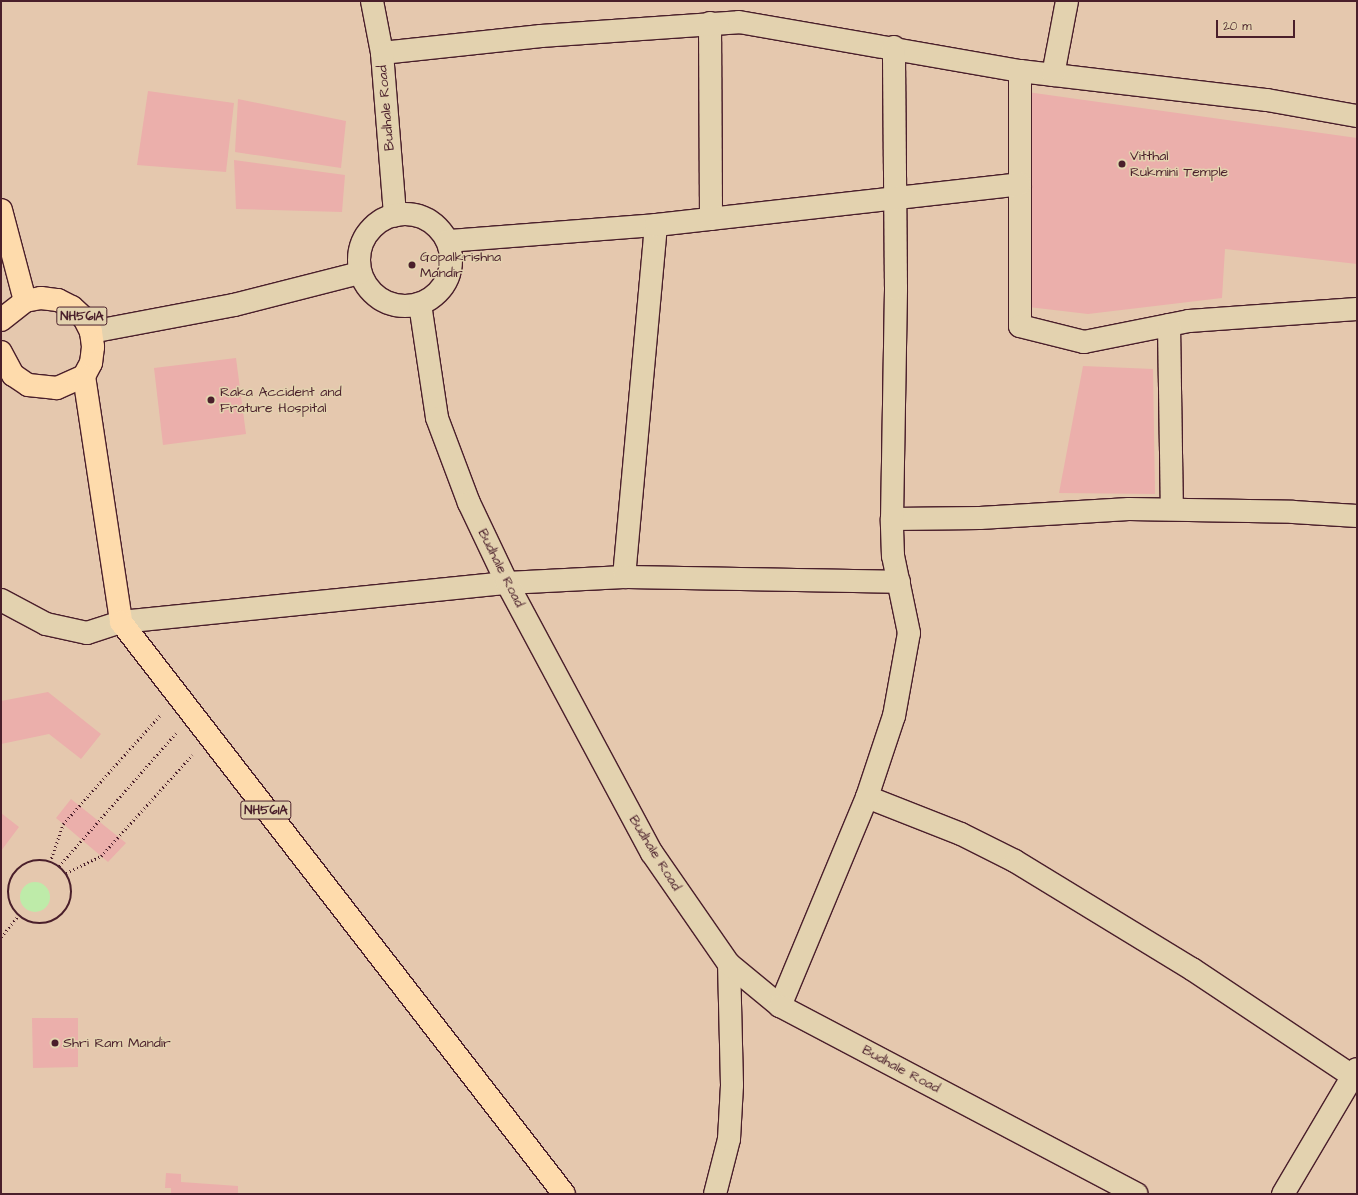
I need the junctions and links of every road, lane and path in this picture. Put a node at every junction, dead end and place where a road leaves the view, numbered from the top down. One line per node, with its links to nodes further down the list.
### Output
1 (372, 1): 5 (street, Budhale Road)
2 (1067, 1): 7 (street)
3 (710, 24): 4 (street); 5 (street); 13 (street)
4 (894, 47): 6 (street); 10 (street)
5 (382, 53): 12 (street, Budhale Road)
6 (1020, 71): 7 (street); 9 (street)
7 (1053, 75): 8 (street)
8 (1357, 116)
9 (1020, 184): 10 (street); 21 (street)
10 (895, 198): 13 (street); 27 (street)
11 (1, 210): 17 (highway)
12 (395, 215): 15 (street); 16 (street)
13 (711, 219): 14 (street)
14 (656, 225): 15 (street); 28 (street)
15 (448, 240): 18 (street)
16 (360, 273): 18 (street); 22 (street)
17 (25, 301): 20 (highway); 22 (highway, NH561A)
18 (420, 304): 30 (street, Budhale Road)
19 (1357, 309): 21 (street)
20 (1, 320)
21 (1169, 325): 25 (street)
22 (91, 332): 24 (highway, NH561A)
23 (1, 352): 24 (highway)
24 (84, 376): 32 (highway, NH561A)
25 (1172, 509): 26 (street); 27 (street)
26 (1357, 516)
27 (892, 519): 29 (street)
28 (624, 577): 29 (street); 30 (street)
29 (899, 582): 36 (street)
30 (507, 583): 32 (street); 42 (street, Budhale Road)
31 (1, 600): 32 (street)
32 (121, 622): 45 (highway, NH561A)
33 (163, 712): 37 (path)
34 (180, 729): 38 (path)
35 (195, 751): 39 (path)
36 (867, 797): 43 (street); 44 (street)
37 (50, 862): 38 (path); 40 (path)
38 (59, 866): 39 (path)
39 (66, 873): 40 (path)
40 (18, 916): 41 (path)
41 (1, 937)
42 (729, 964): 43 (street, Budhale Road); 46 (street)
43 (780, 1006): 47 (street, Budhale Road)
44 (1356, 1075): 48 (street)
45 (564, 1194)
46 (715, 1194)
47 (1136, 1194)
48 (1283, 1194)

